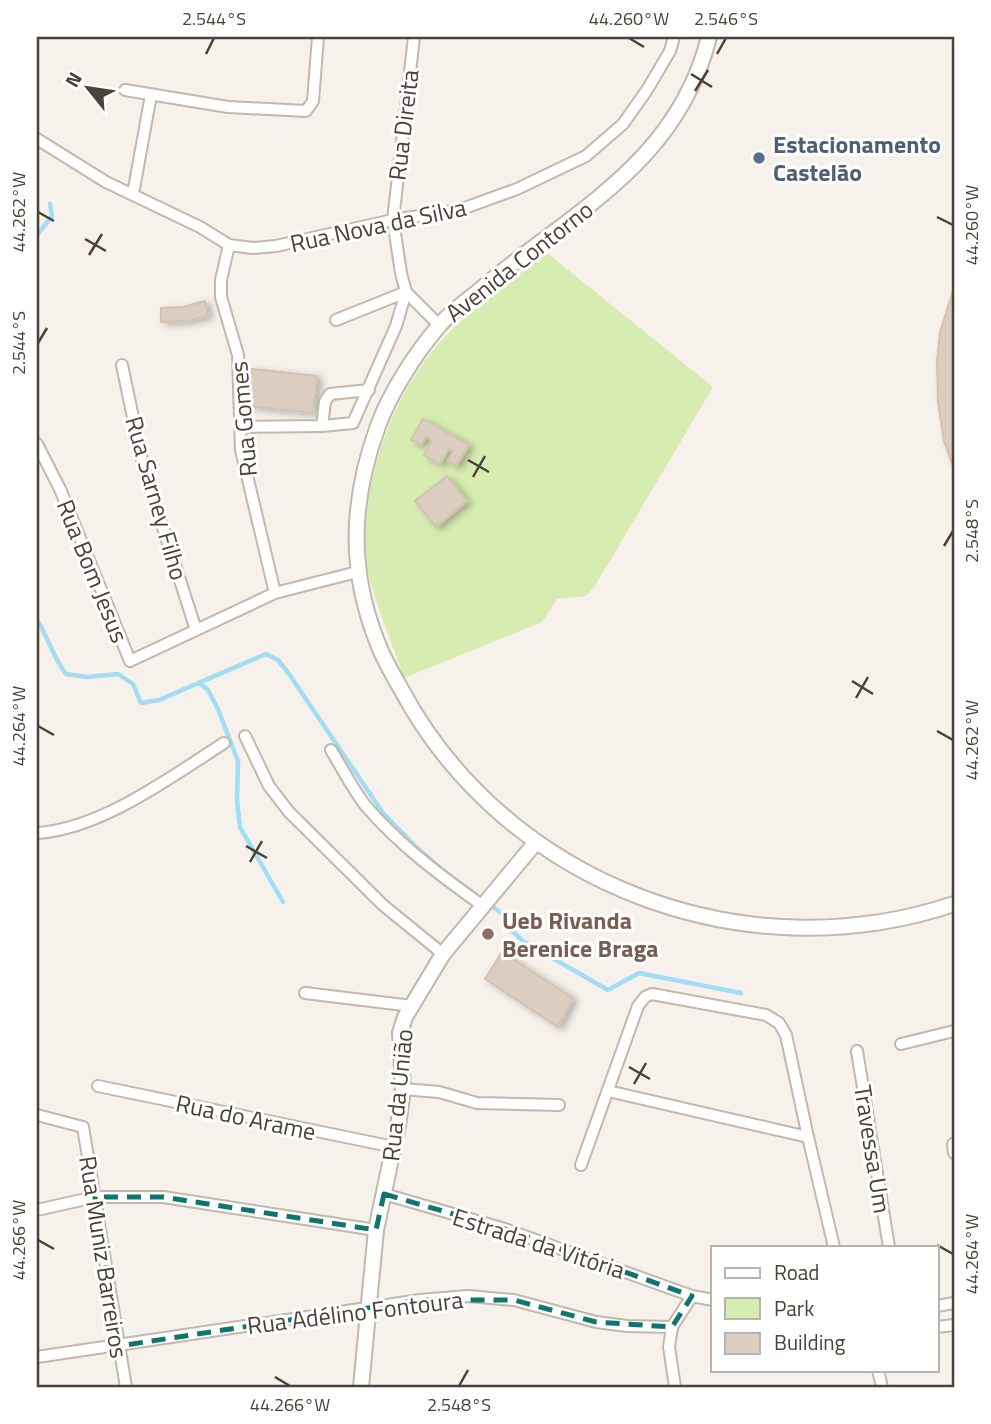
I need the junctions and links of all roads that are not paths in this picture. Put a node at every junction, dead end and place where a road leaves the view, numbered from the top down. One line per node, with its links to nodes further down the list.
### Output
1 (318, 37): 6 (street)
2 (414, 37): 9 (street, Rua Direita)
3 (674, 37): 9 (street, Rua Nova da Silva)
4 (709, 37): 13 (street, Avenida Contorno)
5 (125, 90): 6 (street)
6 (151, 95): 8 (street)
7 (37, 140): 8 (street, Rua Nova da Silva)
8 (133, 194): 10 (street, Rua Nova da Silva)
9 (393, 220): 10 (street, Rua Nova da Silva); 11 (street, Rua Direita)
10 (229, 245): 17 (street, Rua Gomes)
11 (406, 292): 12 (street); 13 (street); 15 (street)
12 (336, 320)
13 (439, 325): 19 (street, Avenida Contorno)
14 (122, 365): 21 (street, Rua Sarney Filho)
15 (369, 390): 16 (street); 16 (street)
16 (322, 426): 17 (street)
17 (240, 427): 20 (street, Rua Gomes)
18 (37, 444): 21 (street, Rua Bom Jesus)
19 (357, 572): 20 (street); 26 (street, Avenida Contorno)
20 (275, 593): 21 (street)
21 (196, 630)
22 (245, 736): 29 (street)
23 (224, 743): 25 (street)
24 (331, 750): 27 (street)
25 (37, 832)
26 (536, 842): 27 (street, Rua da União); 28 (street, Avenida Contorno)
27 (487, 902): 29 (street, Rua da União)
28 (954, 904)
29 (443, 954): 31 (street, Rua da União)
30 (305, 993): 31 (street)
31 (412, 1006): 36 (street, Rua da União)
32 (954, 1031): 33 (street)
33 (901, 1044)
34 (857, 1051): 48 (street, Travessa Um)
35 (98, 1086): 41 (street, Rua do Arame)
36 (403, 1089): 38 (street); 41 (street, Rua da União)
37 (608, 1091): 40 (street); 40 (street); 42 (street)
38 (559, 1105)
39 (37, 1115): 44 (street, Rua Muniz Barreiros)
40 (808, 1137): 47 (street)
41 (394, 1147): 43 (street, Rua da União)
42 (581, 1165)
43 (384, 1194): 46 (street, Rua da União); 49 (street, Estrada da Vitória)
44 (95, 1197): 45 (street); 46 (street); 53 (street, Rua Muniz Barreiros)
45 (37, 1210)
46 (376, 1230): 51 (street, Rua da União)
47 (834, 1246)
48 (889, 1246)
49 (692, 1296): 50 (street, Estrada da Vitória); 52 (street)
50 (711, 1300)
51 (369, 1307): 52 (street, Rua Adélino Fontoura); 53 (street, Rua Adélino Fontoura); 56 (street, Rua da União)
52 (672, 1327): 57 (street)
53 (119, 1346): 54 (street, Rua Adélino Fontoura); 55 (street, Rua Muniz Barreiros)
54 (37, 1357)
55 (126, 1387)
56 (361, 1387)
57 (675, 1387)

